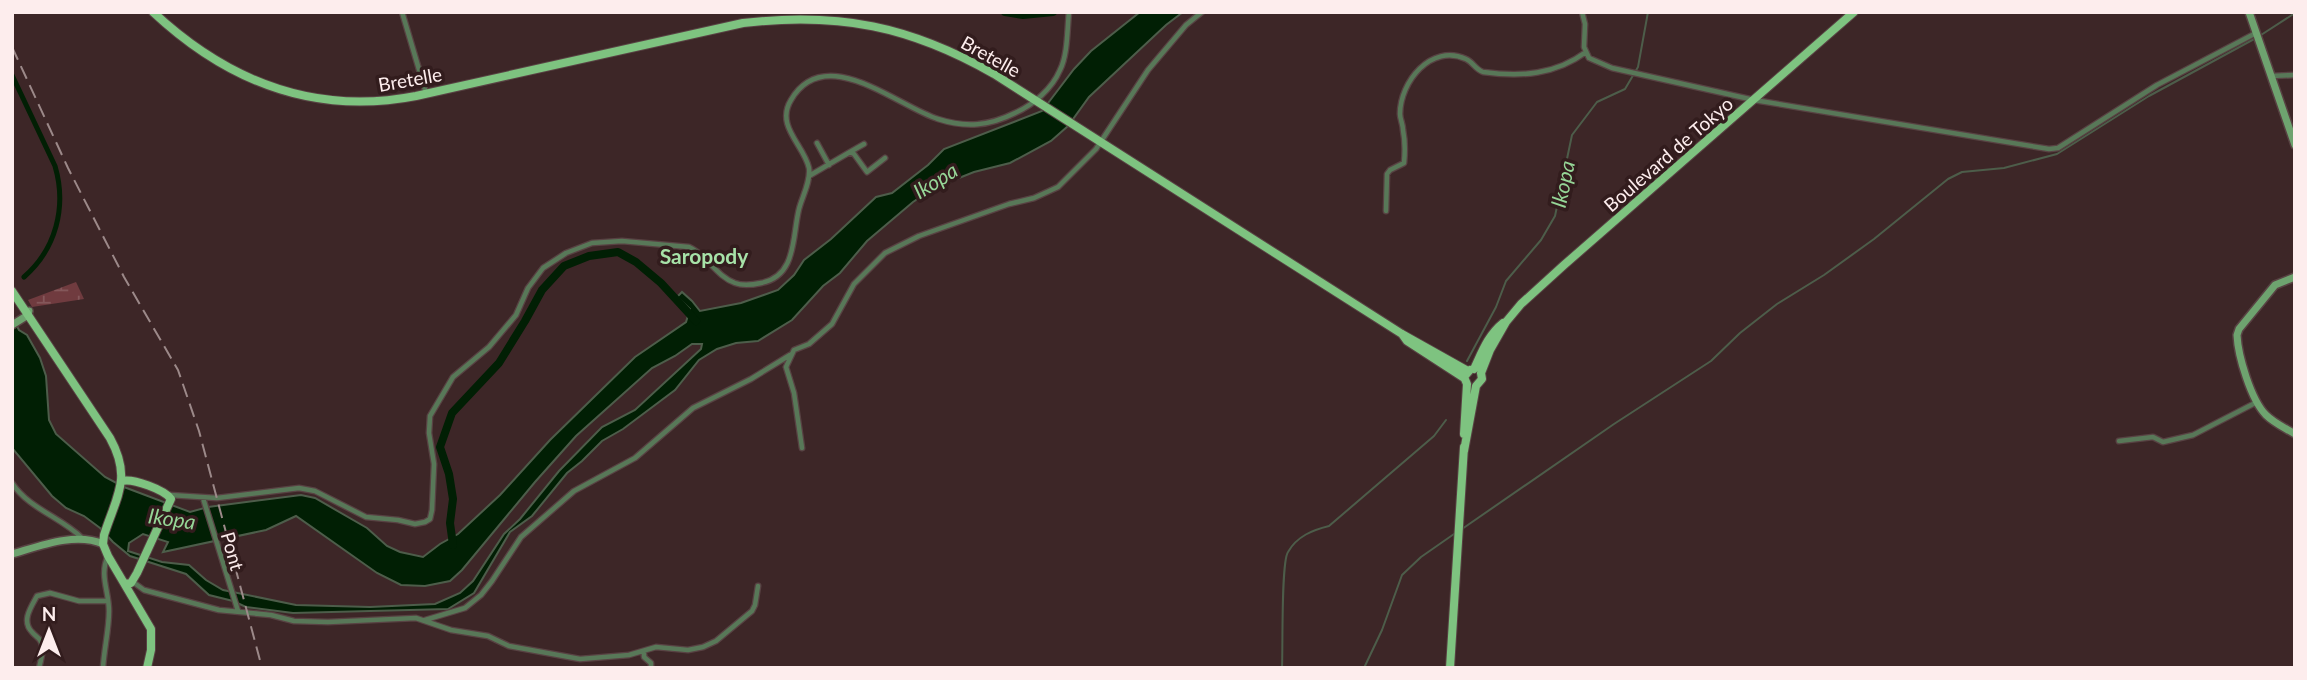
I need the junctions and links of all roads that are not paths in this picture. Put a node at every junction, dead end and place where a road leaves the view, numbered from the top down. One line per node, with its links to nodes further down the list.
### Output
1 (152, 12): 12 (main road, Bretelle)
2 (402, 12): 12 (street)
3 (1069, 12): 14 (street)
4 (1202, 12): 15 (street)
5 (1582, 12): 9 (street)
6 (1854, 12): 13 (main road, Boulevard de Tokyo)
7 (2249, 12): 8 (street)
8 (2256, 33): 11 (street); 13 (street)
9 (1587, 52): 13 (street); 23 (street)
10 (2295, 75): 11 (street)
11 (2270, 76): 18 (street)
12 (426, 93): 14 (main road, Bretelle)
13 (1754, 100): 29 (main road, Boulevard de Tokyo)
14 (1038, 101): 15 (main road, Bretelle); 22 (street)
15 (1098, 139): 28 (street); 29 (main road, Bretelle)
16 (817, 143): 21 (street)
17 (863, 144): 19 (street)
18 (2295, 145)
19 (850, 152): 20 (street); 21 (street)
20 (885, 158)
21 (829, 165): 22 (street)
22 (809, 176): 38 (street)
23 (1386, 211)
24 (2295, 277): 31 (street)
25 (12, 289): 26 (main road)
26 (26, 315): 27 (street); 36 (main road)
27 (12, 325)
28 (786, 367): 34 (street); 48 (street)
29 (1471, 375): 30 (main road); 30 (main road); 35 (main road, Boulevard de Tokyo)
30 (1476, 386): 35 (main road)
31 (2257, 402): 32 (street); 33 (street)
32 (2295, 434)
33 (2119, 441)
34 (802, 448)
35 (1464, 451): 56 (main road, Boulevard de Tokyo)
36 (125, 481): 39 (main road); 41 (main road)
37 (12, 483): 40 (street)
38 (203, 498): 39 (street); 47 (street, Pont)
39 (169, 500): 44 (main road)
40 (83, 539): 41 (street); 42 (street)
41 (104, 539): 43 (main road)
42 (12, 554)
43 (108, 555): 44 (main road); 46 (street)
44 (128, 583): 47 (street); 54 (main road)
45 (758, 586): 51 (street)
46 (108, 601): 52 (street); 53 (street)
47 (238, 612): 49 (street)
48 (442, 616): 49 (street); 50 (street)
49 (425, 620): 50 (street)
50 (441, 626): 51 (street)
51 (643, 651): 55 (street)
52 (39, 668)
53 (103, 668)
54 (146, 668)
55 (651, 668)
56 (1450, 668)

